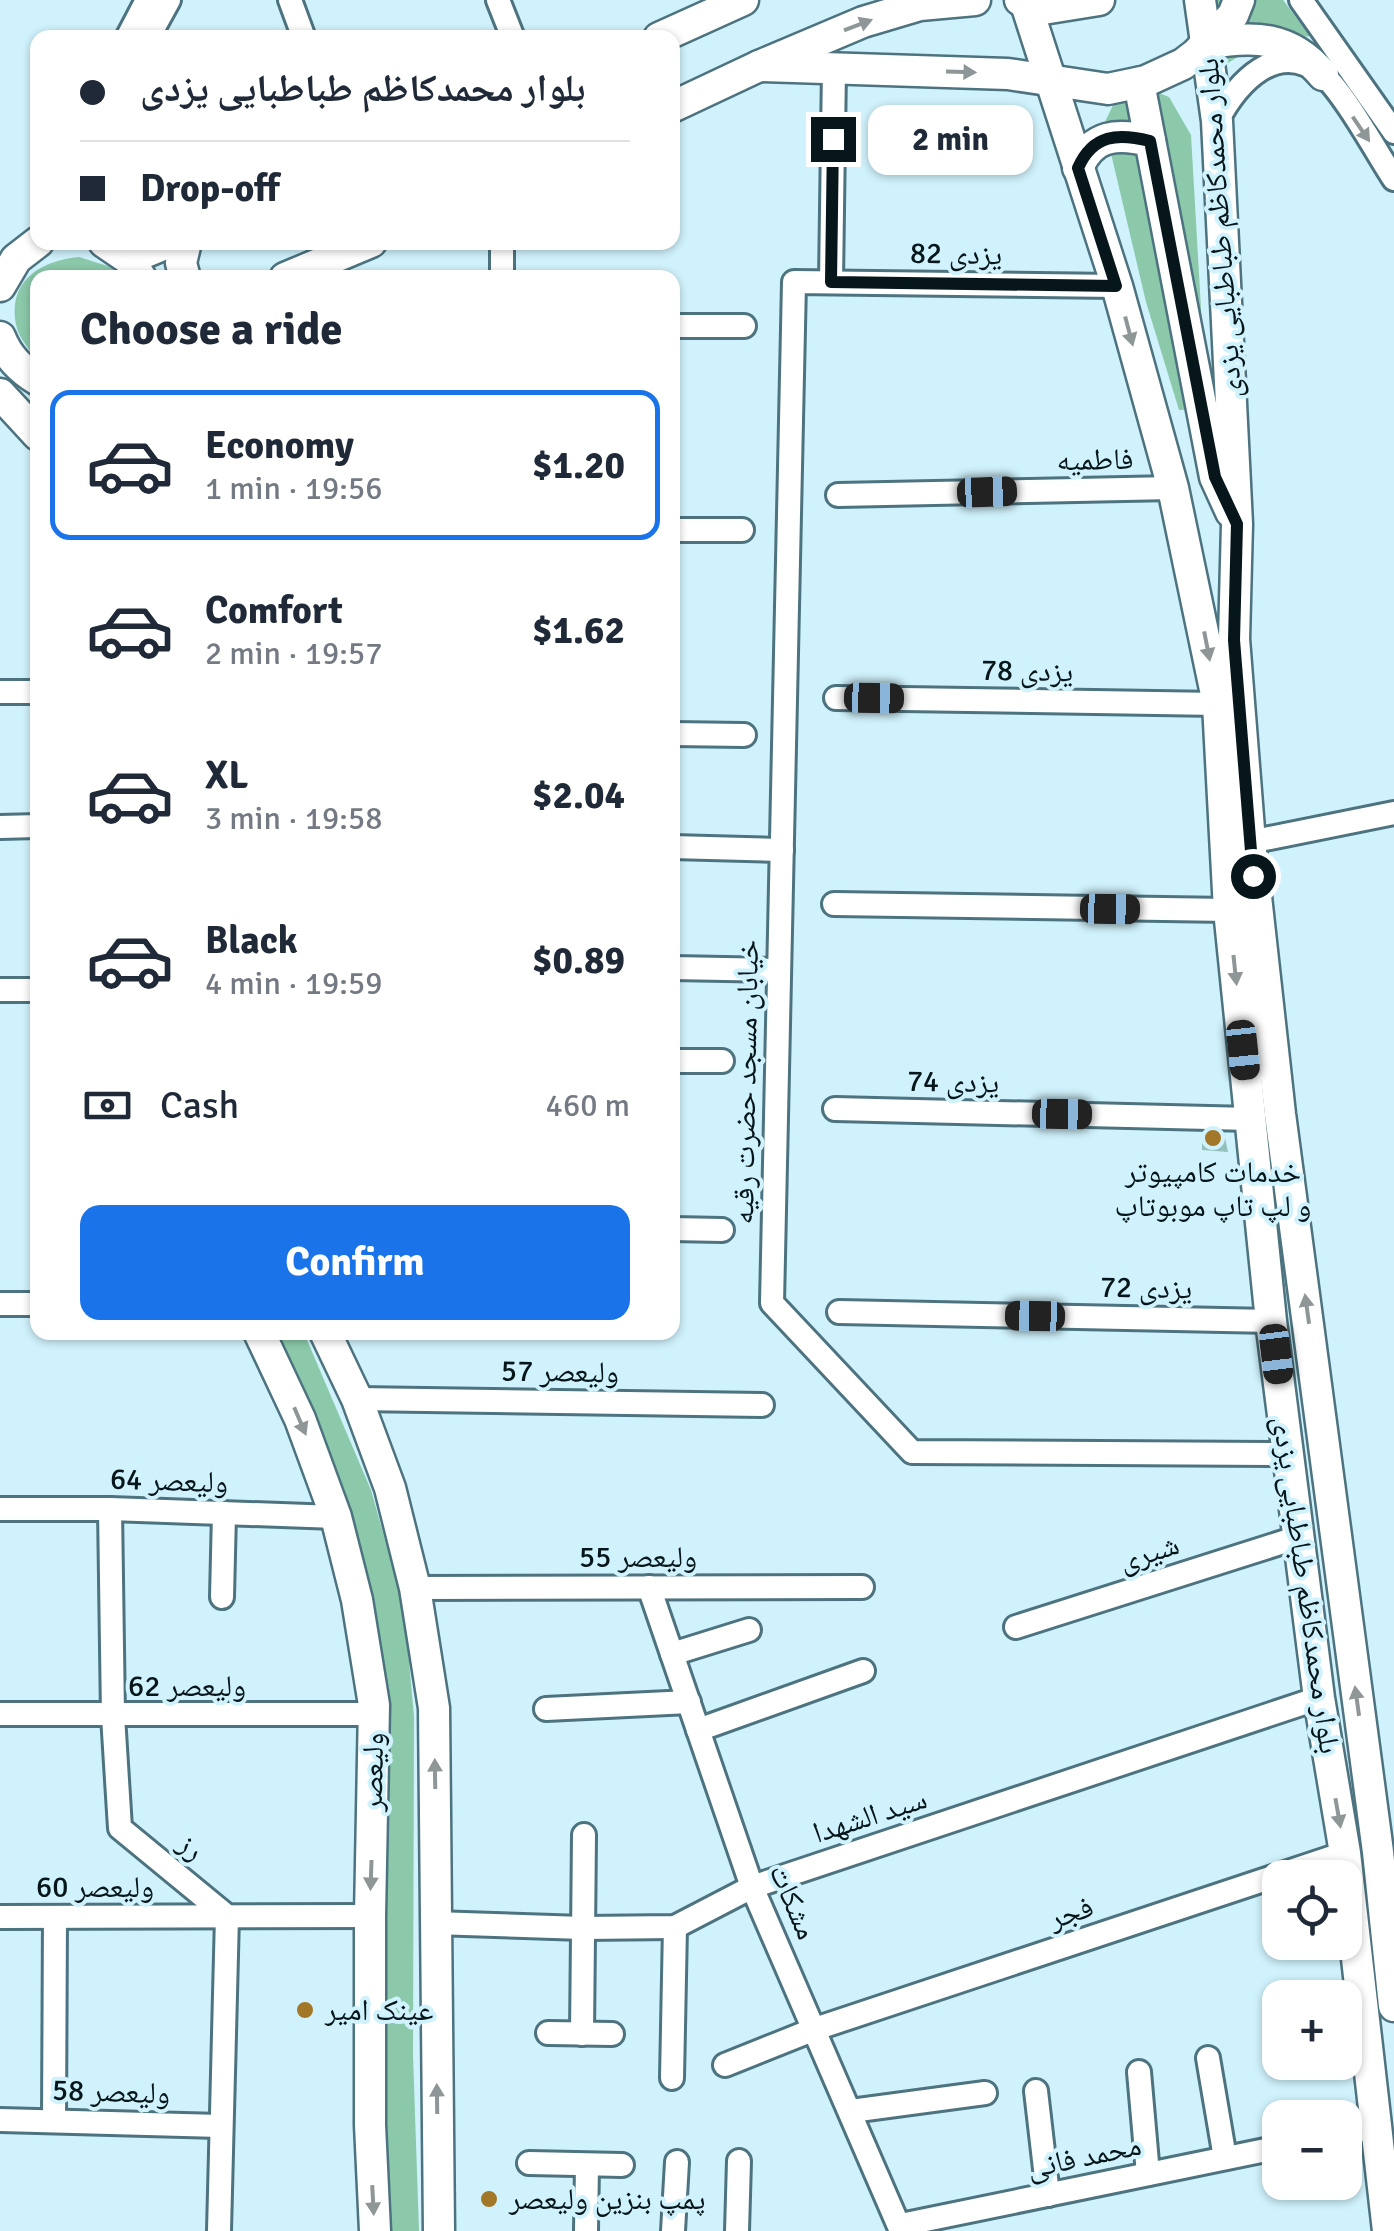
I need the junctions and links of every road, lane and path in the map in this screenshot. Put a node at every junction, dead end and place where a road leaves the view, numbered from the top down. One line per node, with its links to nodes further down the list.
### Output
1 (147, 0): 13 (street)
2 (169, 0): 14 (street)
3 (290, 0): 15 (street)
4 (498, 0): 16 (street)
5 (743, 0): 17 (main road)
6 (975, 0): 11 (main road)
7 (1099, 0): 12 (main road)
8 (1200, 0): 18 (main road, بلوار محمدکاظم طباطبایی یزدی)
9 (1239, 0): 18 (main road)
10 (1301, 0): 26 (street)
11 (921, 2): 19 (main road, one-way to 11)
12 (1023, 2): 22 (main road, بلوار محمدکاظم طباطبایی یزدی)
13 (131, 30)
14 (152, 30)
15 (301, 30)
16 (510, 30)
17 (677, 30)
18 (1206, 44): 21 (main road); 23 (main road); 25 (main road, بلوار محمدکاظم طباطبایی یزدی)
19 (759, 66): 20 (main road); 24 (main road)
20 (834, 68): 22 (main road, one-way to 22); 35 (street)
21 (1324, 75): 25 (street); 29 (street, one-way to 29)
22 (1051, 78): 23 (main road); 28 (main road, بلوار محمدکاظم طباطبایی یزدی)
23 (1139, 83): 27 (main road)
24 (680, 104)
25 (1218, 121): 45 (main road, بلوار محمدکاظم طباطبایی یزدی)
26 (1394, 132)
27 (1150, 141): 28 (main road); 45 (main road)
28 (1078, 168): 36 (main road, بلوار محمدکاظم طباطبایی یزدی)
29 (1394, 178)
30 (30, 248): 33 (main road)
31 (352, 250): 32 (main road)
32 (303, 270)
33 (1, 282)
34 (794, 282): 35 (street, یزدی 82); 59 (street, خیابان مسجد حضرت رقیه)
35 (831, 282): 36 (street, یزدی 82)
36 (1116, 286): 43 (main road, بلوار محمدکاظم طباطبایی یزدی, one-way to 43)
37 (680, 326): 38 (street)
38 (744, 326)
39 (2, 347): 40 (main road)
40 (30, 375)
41 (0, 394): 42 (main road)
42 (30, 426)
43 (1173, 488): 44 (street, فاطمیه); 51 (main road, بلوار محمدکاظم طباطبایی یزدی, one-way to 51)
44 (838, 496)
45 (1237, 524): 57 (main road, بلوار محمدکاظم طباطبایی یزدی)
46 (680, 530): 47 (street)
47 (742, 530)
48 (0, 692): 49 (street)
49 (30, 692)
50 (836, 698): 51 (street, یزدی 78)
51 (1218, 704): 61 (main road, بلوار محمدکاظم طباطبایی یزدی)
52 (680, 734): 53 (street)
53 (744, 735)
54 (1394, 812): 57 (street)
55 (0, 826): 56 (street)
56 (30, 826)
57 (1250, 842): 114 (main road, بلوار محمدکاظم طباطبایی یزدی, one-way to 57)
58 (680, 847): 59 (street)
59 (782, 850): 63 (street, خیابان مسجد حضرت رقیه)
60 (834, 904): 61 (street)
61 (1229, 910): 69 (main road, بلوار محمدکاظم طباطبایی یزدی, one-way to 69)
62 (680, 968): 63 (street)
63 (778, 970): 80 (street, خیابان مسجد حضرت رقیه)
64 (0, 990): 65 (street)
65 (30, 990)
66 (680, 1061): 67 (street)
67 (722, 1061)
68 (835, 1109): 69 (street, یزدی 74)
69 (1250, 1119): 75 (main road, بلوار محمدکاظم طباطبایی یزدی)
70 (680, 1229): 71 (street)
71 (722, 1230)
72 (0, 1304): 73 (street)
73 (30, 1304)
74 (839, 1312): 75 (street, یزدی 72)
75 (1271, 1321): 80 (main road, بلوار محمدکاظم طباطبایی یزدی)
76 (263, 1340): 84 (main road, ولیعصر, one-way to 84)
77 (330, 1340): 78 (main road, ولیعصر)
78 (357, 1399): 79 (street, ولیعصر 57); 88 (main road, ولیعصر)
79 (762, 1405)
80 (1288, 1454): 85 (main road, بلوار محمدکاظم طباطبایی یزدی)
81 (110, 1508): 82 (street, ولیعصر 64); 83 (street, ولیعصر 64); 99 (street, رز)
82 (0, 1509)
83 (224, 1513): 84 (street, ولیعصر 64); 89 (street)
84 (336, 1517): 98 (main road, ولیعصر)
85 (1299, 1537): 90 (street, شیری); 94 (main road, بلوار محمدکاظم طباطبایی یزدی)
86 (862, 1586): 87 (street, ولیعصر 55)
87 (649, 1587): 88 (street, ولیعصر 55); 92 (street, مشکات)
88 (415, 1588): 108 (main road, ولیعصر, one-way to 88)
89 (222, 1597)
90 (1016, 1627)
91 (750, 1630): 92 (street)
92 (672, 1654): 95 (street, مشکات)
93 (863, 1670): 100 (street)
94 (1318, 1698): 102 (main road, بلوار محمدکاظم طباطبایی یزدی, one-way to 102); 103 (street, سید الشهدا)
95 (688, 1702): 96 (street); 100 (street, مشکات)
96 (546, 1709)
97 (0, 1714): 99 (street, ولیعصر 62)
98 (374, 1714): 99 (street, ولیعصر 62); 105 (main road, ولیعصر, one-way to 105)
99 (113, 1716): 104 (street, رز)
100 (698, 1730): 103 (street, مشکات)
101 (584, 1835): 110 (street)
102 (1345, 1853): 111 (main road, بلوار محمدکاظم طباطبایی یزدی); 116 (street, فجر)
103 (752, 1887): 109 (street, سید الشهدا); 116 (street, مشکات)
104 (227, 1916): 105 (street, ولیعصر 60); 107 (street, ولیعصر 60); 129 (street)
105 (370, 1916): 143 (main road, ولیعصر, one-way to 143)
106 (0, 1917): 107 (street, ولیعصر 60)
107 (55, 1917): 128 (street)
108 (434, 1923): 110 (street, سید الشهدا); 144 (main road, ولیعصر, one-way to 108)
109 (675, 1927): 110 (street, سید الشهدا); 123 (street)
110 (583, 1928): 118 (street)
111 (1360, 1980)
112 (1362, 1985): 114 (main road)
113 (1362, 1988): 115 (main road, بلوار محمدکاظم طباطبایی یزدی)
114 (1393, 1993)
115 (1379, 2021): 130 (main road, بلوار محمدکاظم طباطبایی یزدی)
116 (815, 2029): 121 (street, فجر); 126 (street, مشکات)
117 (548, 2034): 118 (street)
118 (582, 2034): 119 (street)
119 (612, 2034)
120 (1208, 2058): 133 (street)
121 (726, 2065)
122 (1139, 2072): 139 (street)
123 (672, 2078)
124 (1036, 2091): 140 (street)
125 (985, 2092): 126 (street)
126 (851, 2111): 141 (street, مشکات)
127 (0, 2120): 128 (street, ولیعصر 58)
128 (54, 2120): 129 (street, ولیعصر 58)
129 (220, 2126): 142 (street)
130 (1376, 2127): 131 (street); 148 (main road, بلوار محمدکاظم طباطبایی یزدی)
131 (1362, 2130)
132 (1262, 2150): 133 (street, محمد فانی)
133 (1225, 2158): 139 (street, محمد فانی)
134 (739, 2161): 147 (street)
135 (677, 2162): 146 (street)
136 (529, 2164): 137 (street)
137 (587, 2164): 138 (street); 145 (street)
138 (622, 2165)
139 (1148, 2174): 140 (street, محمد فانی)
140 (1048, 2195): 141 (street, محمد فانی)
141 (901, 2228)
142 (218, 2231)
143 (375, 2231)
144 (439, 2231)
145 (586, 2231)
146 (673, 2231)
147 (736, 2231)
148 (1388, 2231)

